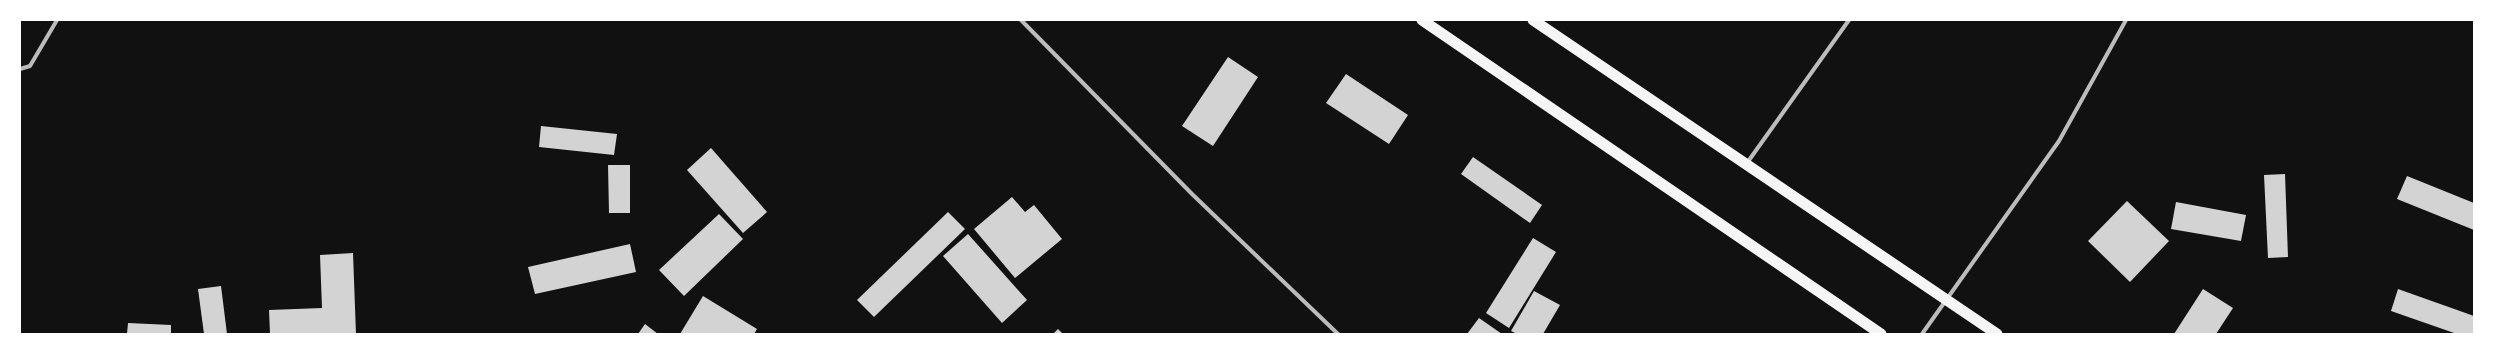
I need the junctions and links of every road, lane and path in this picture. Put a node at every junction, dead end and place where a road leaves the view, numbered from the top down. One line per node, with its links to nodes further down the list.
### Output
1 (57, 20): 7 (street)
2 (1021, 20): 10 (street)
3 (1422, 20): 11 (highway)
4 (1533, 20): 8 (highway)
5 (1849, 20): 8 (street)
6 (2126, 20): 9 (street)
7 (20, 69)
8 (1746, 164): 9 (highway)
9 (1945, 298): 12 (street); 13 (highway)
10 (1338, 334)
11 (1881, 334)
12 (1922, 334)
13 (1997, 334)

